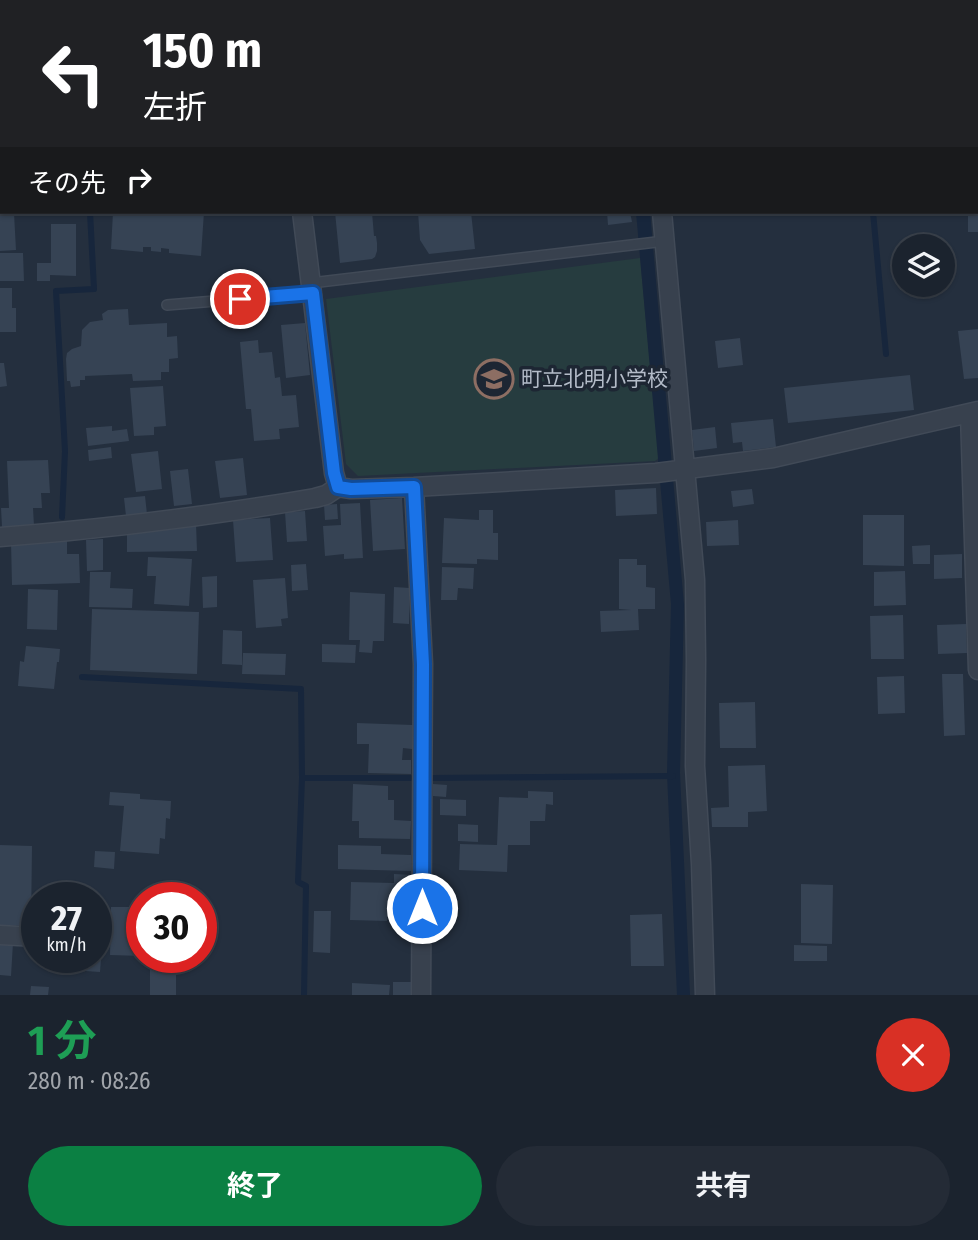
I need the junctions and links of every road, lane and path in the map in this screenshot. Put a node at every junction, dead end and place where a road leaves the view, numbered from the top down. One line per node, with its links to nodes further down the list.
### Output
1 (303, 214): 4 (street)
2 (662, 214): 3 (street)
3 (661, 242): 4 (lane); 7 (street)
4 (312, 288): 5 (lane); 8 (street)
5 (167, 305)
6 (974, 413): 7 (street); 11 (street)
7 (682, 471): 9 (street); 15 (street)
8 (338, 487): 9 (street); 10 (street)
9 (414, 487): 14 (street)
10 (0, 537)
11 (978, 670)
12 (0, 934): 13 (street)
13 (21, 936)
14 (421, 995)
15 (705, 995)

